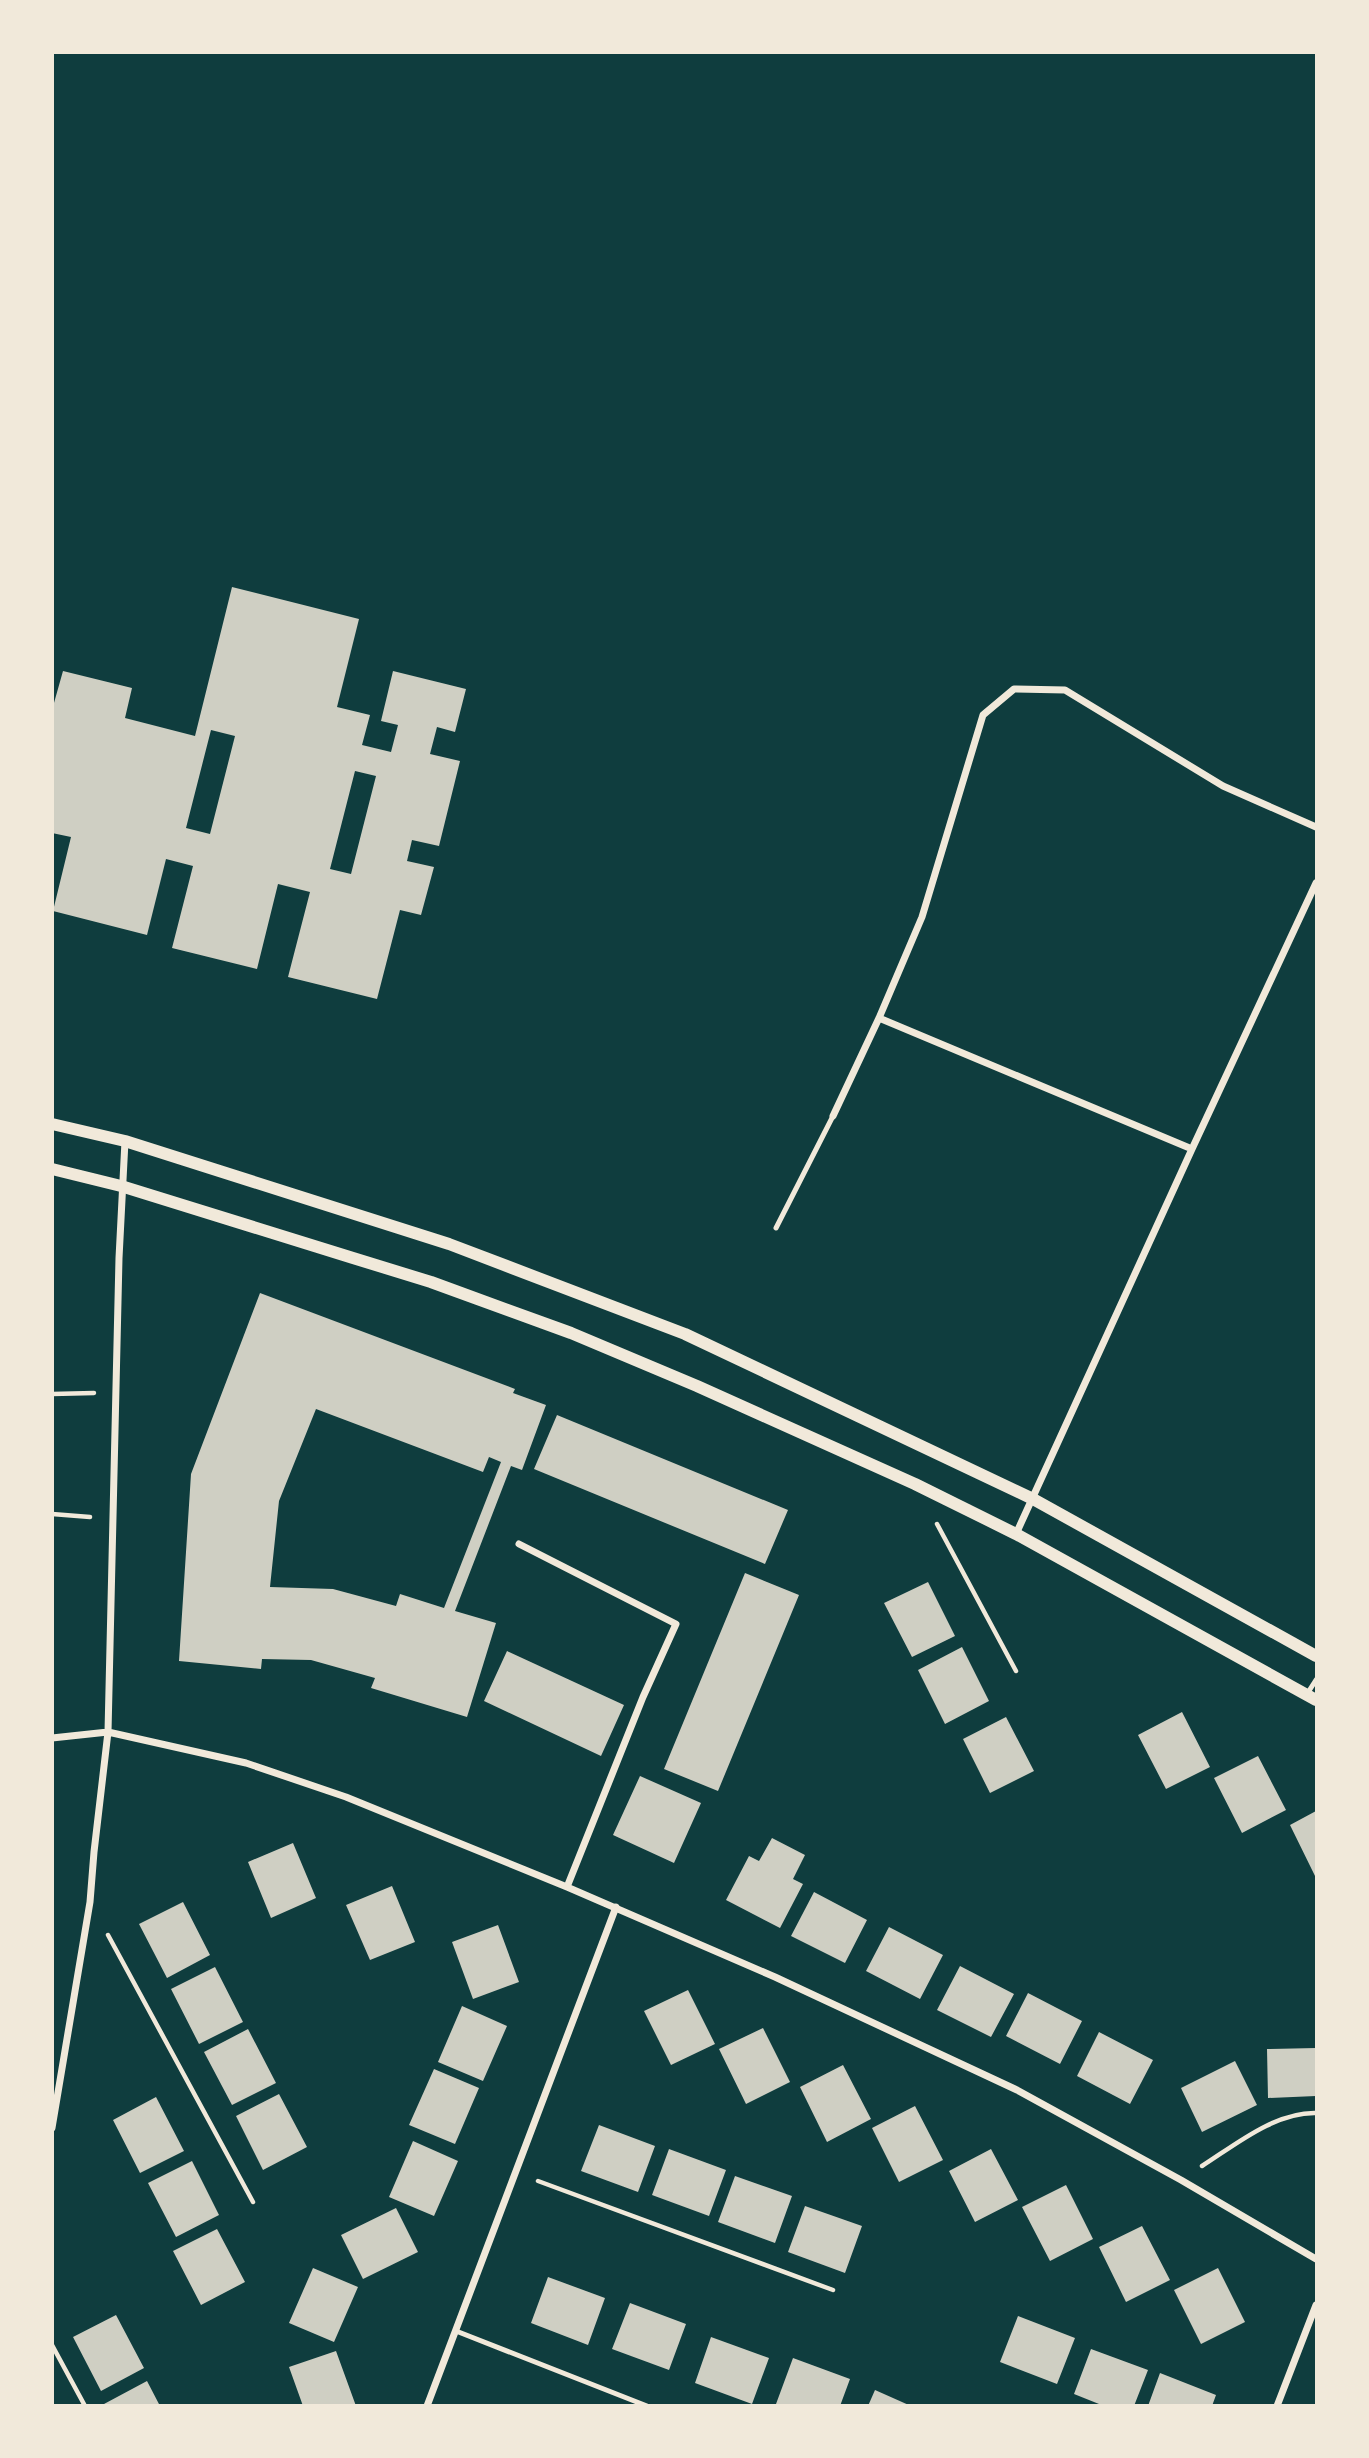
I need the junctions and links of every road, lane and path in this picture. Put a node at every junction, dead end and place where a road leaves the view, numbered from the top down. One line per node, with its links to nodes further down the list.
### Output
1 (1317, 827): 3 (street)
2 (1317, 883): 7 (street)
3 (879, 1018): 4 (street); 7 (street)
4 (833, 1116): 10 (lane)
5 (52, 1124): 6 (street)
6 (125, 1141): 9 (street); 14 (street)
7 (1192, 1149): 14 (street)
8 (52, 1169): 9 (street)
9 (121, 1186): 11 (street); 13 (street)
10 (776, 1228)
11 (116, 1392): 12 (path); 16 (street)
12 (52, 1394)
13 (915, 1484): 17 (street); 20 (path)
14 (1033, 1499): 17 (street); 19 (street)
15 (52, 1514): 16 (path)
16 (112, 1519): 23 (street)
17 (1016, 1534): 22 (street)
18 (519, 1544): 25 (street)
19 (1317, 1656)
20 (1016, 1671)
21 (1317, 1680): 22 (lane)
22 (1312, 1697)
23 (108, 1732): 24 (street); 25 (street); 26 (street)
24 (52, 1738)
25 (567, 1887): 27 (street)
26 (90, 1902): 29 (street); 32 (path)
27 (616, 1907): 30 (street); 31 (street)
28 (1317, 2113): 31 (path)
29 (52, 2128)
30 (516, 2173): 34 (path); 36 (street)
31 (1181, 2180): 33 (street)
32 (253, 2202)
33 (1317, 2259)
34 (833, 2290)
35 (1317, 2305): 41 (street)
36 (456, 2331): 39 (street); 40 (lane)
37 (52, 2346): 38 (path)
38 (85, 2406)
39 (427, 2406)
40 (647, 2406)
41 (1276, 2406)

